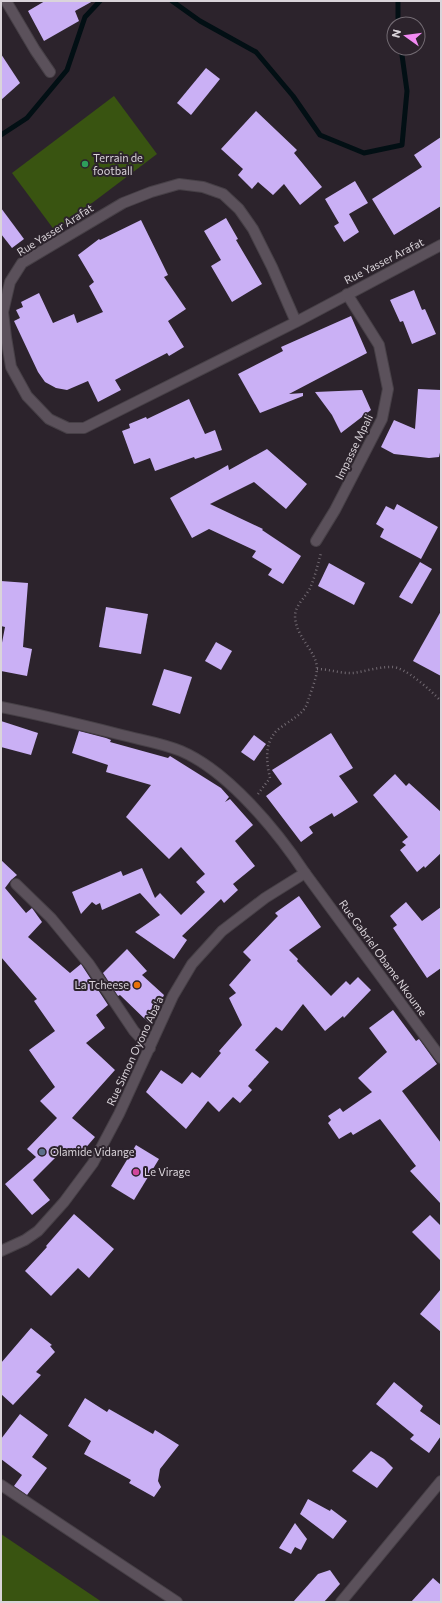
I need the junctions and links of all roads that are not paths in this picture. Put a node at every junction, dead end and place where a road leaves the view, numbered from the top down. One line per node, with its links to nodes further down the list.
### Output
1 (6, 1): 2 (street)
2 (50, 72)
3 (441, 245): 4 (street, Rue Yasser Arafat)
4 (347, 294): 5 (street, Rue Yasser Arafat); 6 (street, Impasse Mpali)
5 (296, 322): 5 (street, Rue Yasser Arafat)
6 (319, 545)
7 (1, 707): 8 (street, Rue Gabriel Obame Nkoume)
8 (305, 873): 10 (street, Rue Simon Oyono Aba'a); 11 (street, Rue Gabriel Obame Nkoume)
9 (16, 884): 10 (street)
10 (150, 1048): 12 (street, Rue Simon Oyono Aba'a)
11 (441, 1058)
12 (1, 1251)
13 (441, 1481): 16 (street)
14 (1, 1485): 15 (street)
15 (177, 1602)
16 (341, 1602)

